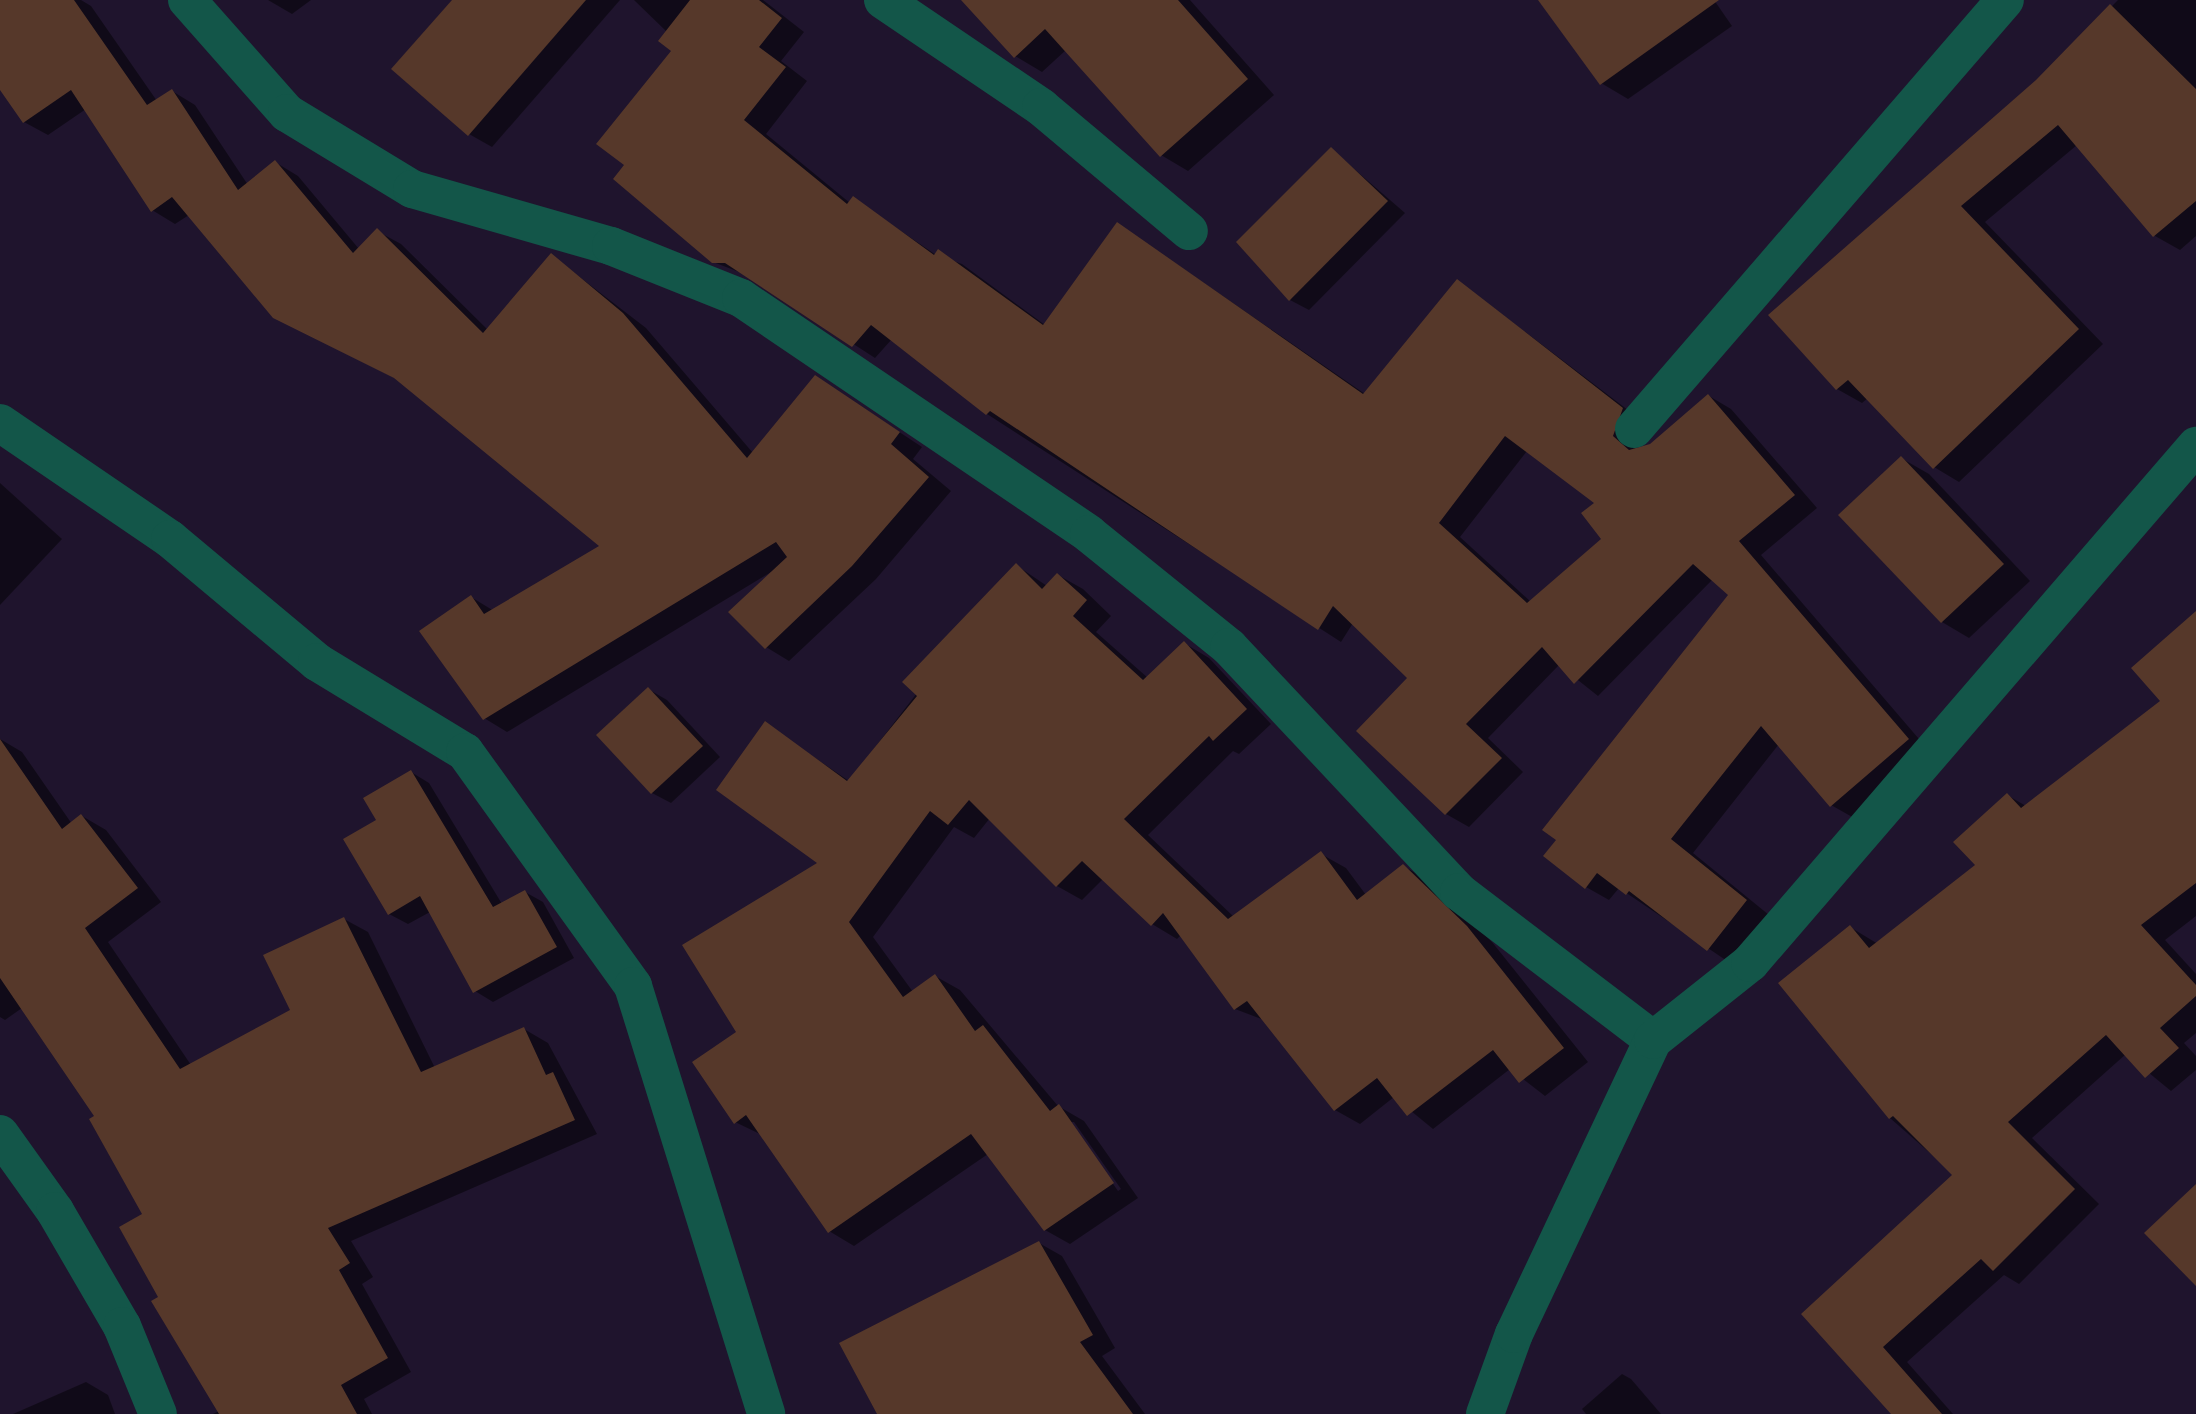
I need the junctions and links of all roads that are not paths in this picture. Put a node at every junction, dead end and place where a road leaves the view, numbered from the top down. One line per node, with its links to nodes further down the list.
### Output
1 (187, 0): 8 (street)
2 (883, 0): 4 (street)
3 (2005, 0): 6 (street)
4 (1189, 231)
5 (0, 423): 11 (street)
6 (1634, 429)
7 (2196, 446): 8 (street)
8 (1653, 1040): 12 (street)
9 (0, 1134): 10 (street)
10 (158, 1414)
11 (766, 1414)
12 (1485, 1414)

